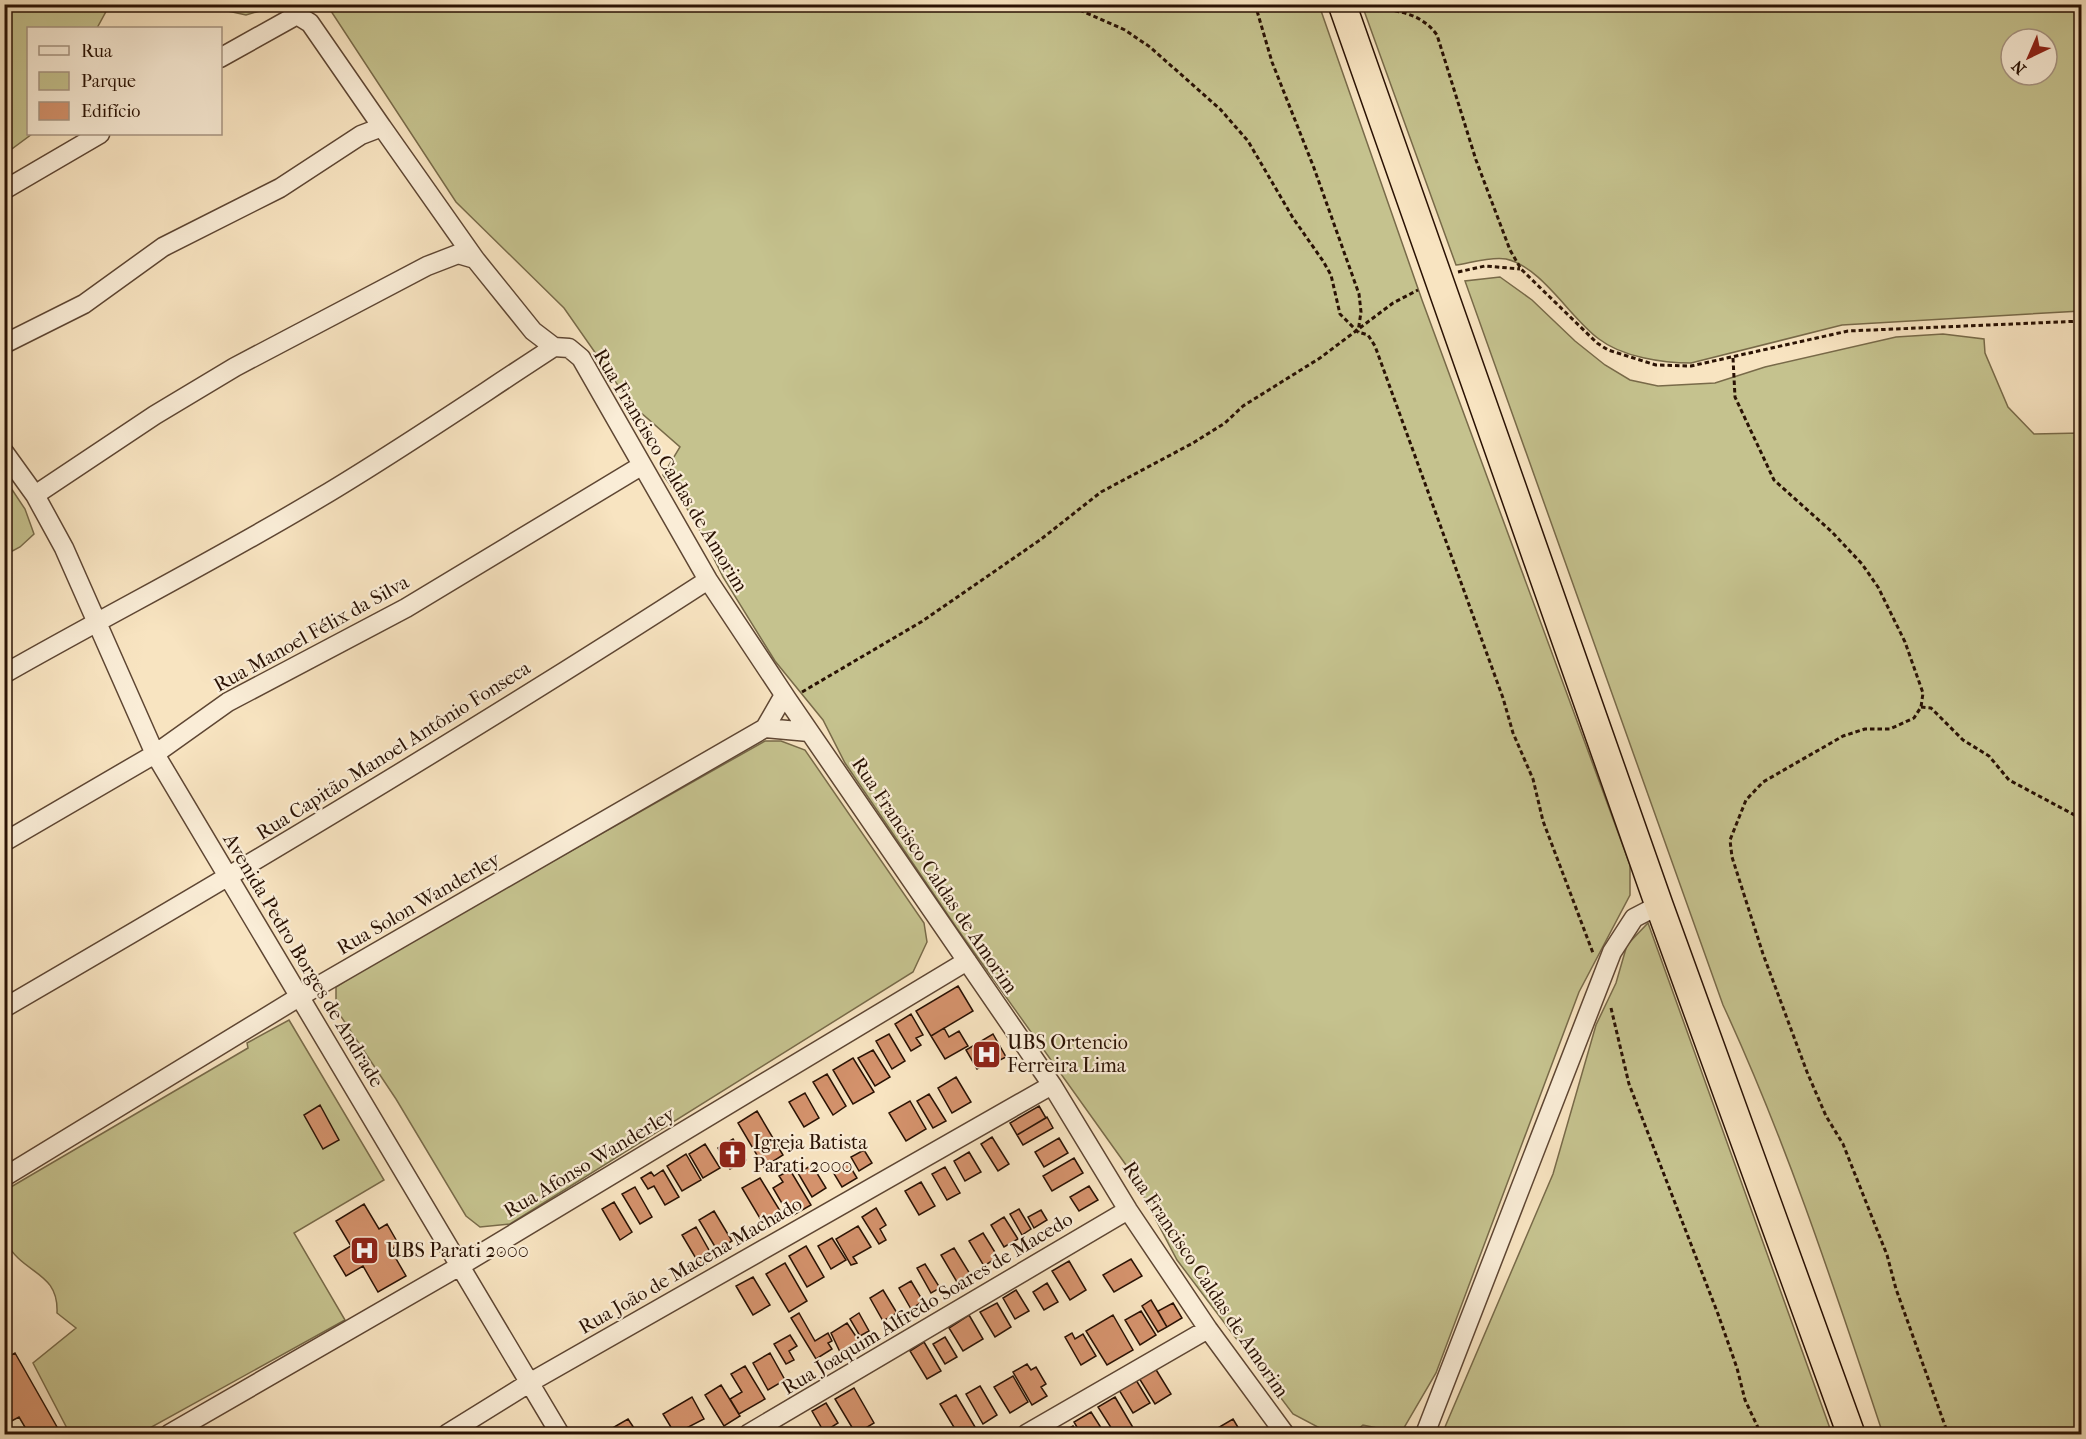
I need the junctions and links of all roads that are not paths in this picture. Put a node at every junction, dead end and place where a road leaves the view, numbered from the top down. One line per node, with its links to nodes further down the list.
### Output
1 (1351, 5): 21 (highway)
2 (222, 57): 3 (street, Rua Francisco Caldas de Amorim)
3 (382, 127): 6 (street, Rua Francisco Caldas de Amorim); 7 (street)
4 (98, 135): 5 (street)
5 (4, 190)
6 (475, 259): 8 (street, Rua Francisco Caldas de Amorim); 11 (street)
7 (4, 344)
8 (554, 347): 10 (street, Rua Francisco Caldas de Amorim); 13 (street)
9 (4, 452): 11 (street, Avenida Pedro Borges de Andrade)
10 (641, 466): 12 (street, Rua Francisco Caldas de Amorim); 18 (street, Rua Manoel Félix da Silva)
11 (35, 495): 13 (street, Avenida Pedro Borges de Andrade)
12 (708, 580): 15 (street, Rua Francisco Caldas de Amorim); 20 (street, Rua Capitão Manoel Antônio Fonseca)
13 (96, 621): 14 (street); 18 (street, Avenida Pedro Borges de Andrade)
14 (4, 674)
15 (785, 697): 16 (street); 17 (street, Rua Francisco Caldas de Amorim)
16 (765, 728): 17 (street); 23 (street, Rua Solon Wanderley)
17 (809, 732): 22 (street, Rua Francisco Caldas de Amorim)
18 (154, 754): 19 (street, Rua Manoel Félix da Silva); 20 (street, Avenida Pedro Borges de Andrade)
19 (4, 842)
20 (228, 878): 23 (street, Avenida Pedro Borges de Andrade); 24 (street, Rua Capitão Manoel Antônio Fonseca)
21 (1659, 905): 37 (street); 38 (highway)
22 (967, 962): 25 (street, Rua Francisco Caldas de Amorim); 28 (street, Rua Afonso Wanderley)
23 (299, 997): 26 (street, Rua Solon Wanderley); 28 (street, Avenida Pedro Borges de Andrade)
24 (4, 1008)
25 (1052, 1085): 27 (street, Rua Francisco Caldas de Amorim); 30 (street, Rua João de Macena Machado)
26 (4, 1177)
27 (1128, 1210): 29 (street, Rua Francisco Caldas de Amorim); 34 (street, Rua Joaquim Alfredo Soares de Macedo)
28 (460, 1266): 30 (street, Avenida Pedro Borges de Andrade); 31 (street, Rua Afonso Wanderley)
29 (1208, 1329): 35 (street); 36 (street, Rua Francisco Caldas de Amorim)
30 (529, 1383): 32 (street, Rua João de Macena Machado); 33 (street, Avenida Pedro Borges de Andrade)
31 (169, 1434)
32 (447, 1434)
33 (560, 1434)
34 (748, 1434)
35 (1026, 1434)
36 (1285, 1434)
37 (1425, 1434)
38 (1851, 1434)

